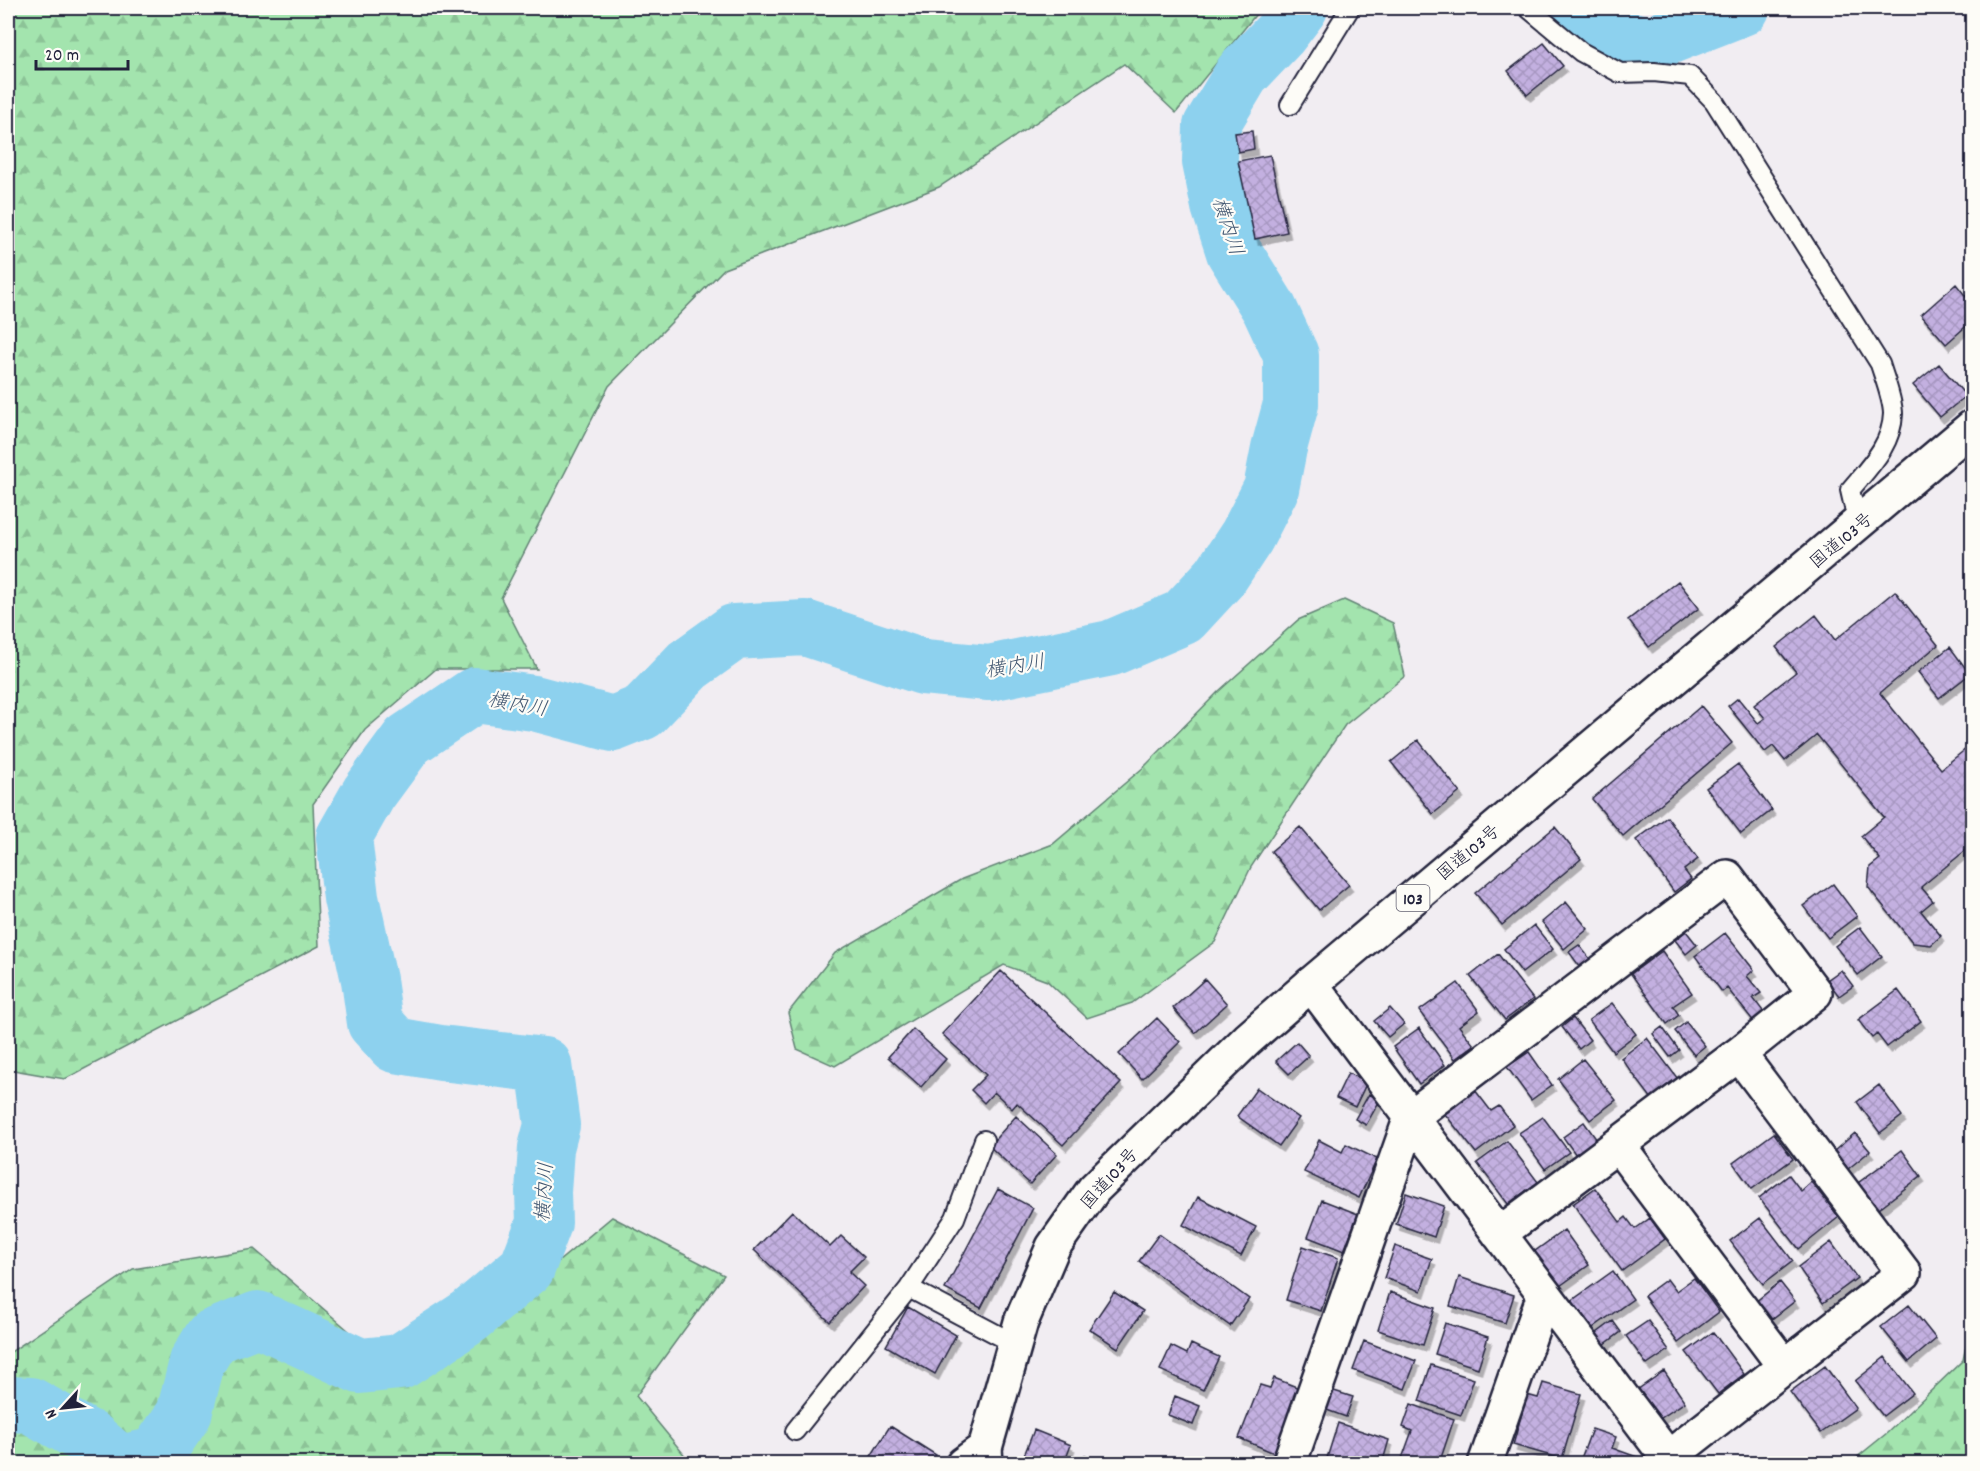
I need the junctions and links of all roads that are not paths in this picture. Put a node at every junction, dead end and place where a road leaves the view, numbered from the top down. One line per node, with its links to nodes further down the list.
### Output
1 (1350, 8): 3 (lane)
2 (1528, 8): 5 (lane)
3 (1290, 105)
4 (1972, 428): 5 (main road, 国道103号 / 103)
5 (1858, 525): 6 (main road, 国道103号 / 103)
6 (1311, 984): 8 (main road); 14 (main road, 国道103号 / 103)
7 (1739, 1054): 8 (main road); 10 (main road); 15 (main road)
8 (1411, 1117): 11 (main road); 19 (main road)
9 (984, 1140): 12 (lane)
10 (1618, 1145): 11 (main road); 15 (main road)
11 (1499, 1234): 13 (main road)
12 (909, 1287): 14 (lane); 16 (lane)
13 (1544, 1294): 18 (main road); 20 (main road)
14 (1015, 1344): 17 (main road, 国道103号 / 103)
15 (1785, 1367): 18 (main road)
16 (795, 1431)
17 (978, 1458)
18 (1667, 1461)
19 (1289, 1464)
20 (1485, 1464)

